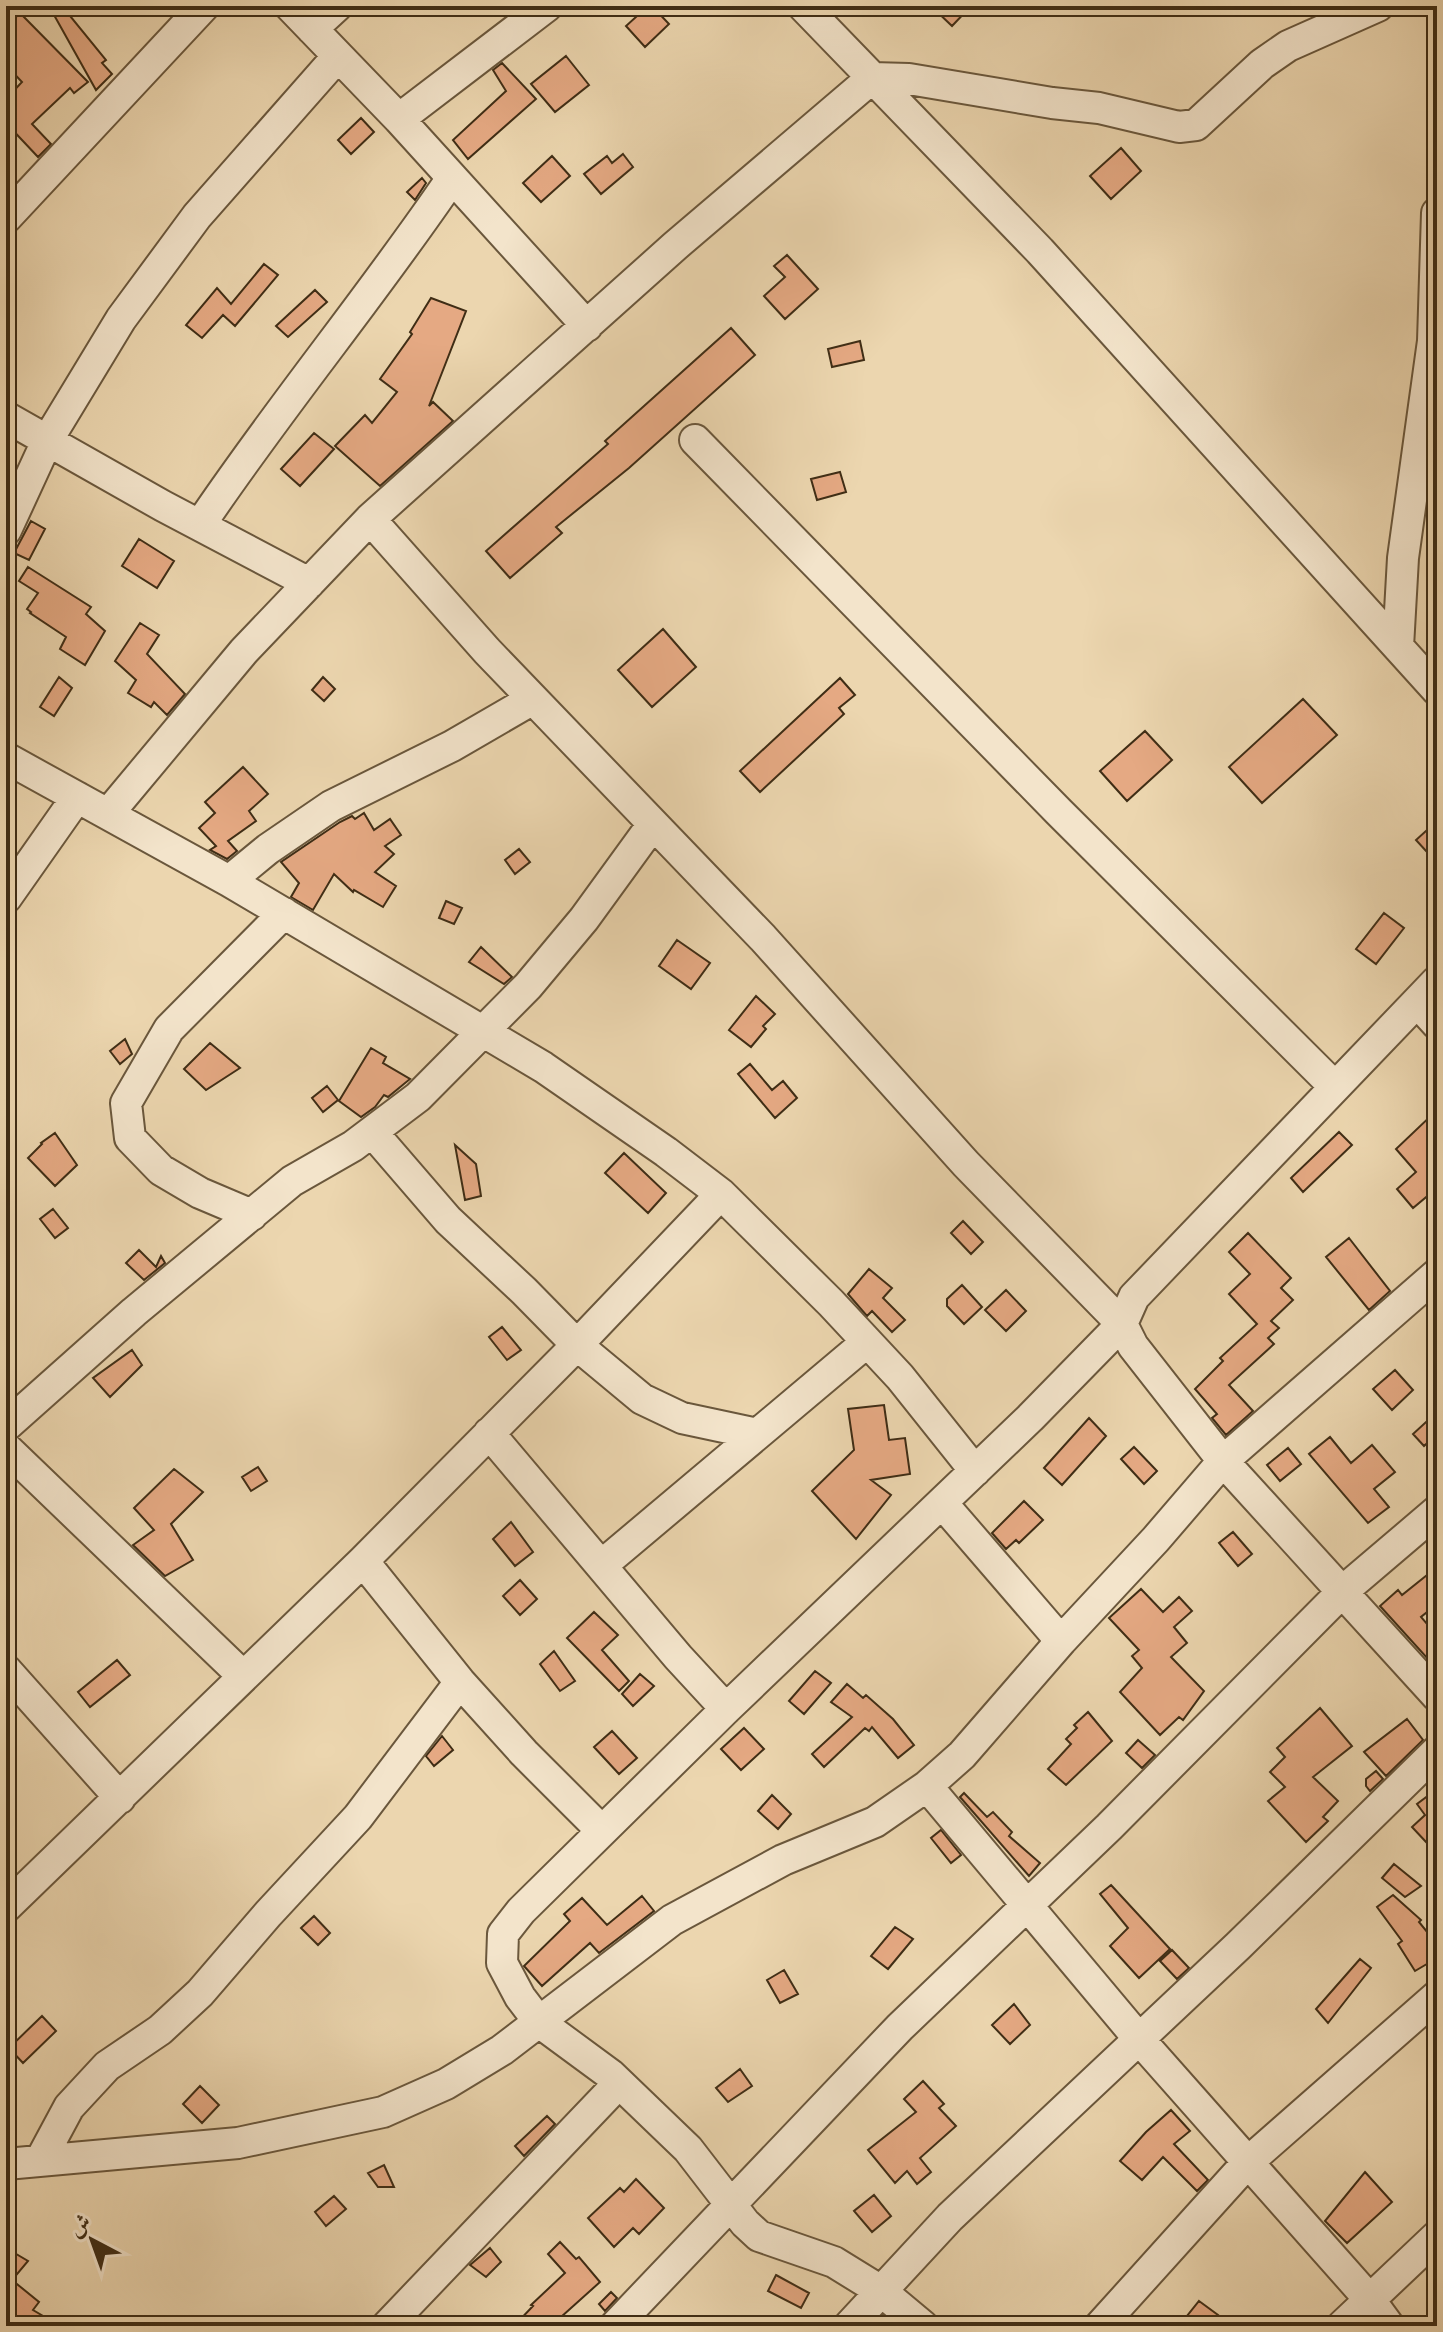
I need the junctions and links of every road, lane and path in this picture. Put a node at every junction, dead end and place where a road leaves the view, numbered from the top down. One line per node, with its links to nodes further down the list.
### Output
1 (204, 6): 13 (street)
2 (290, 6): 7 (street)
3 (337, 6): 7 (street)
4 (547, 6): 10 (street)
5 (803, 6): 9 (street)
6 (1378, 6): 9 (street)
7 (312, 29): 8 (street)
8 (338, 56): 10 (street); 17 (street)
9 (872, 78): 14 (street); 22 (street)
10 (399, 119): 11 (street)
11 (452, 178): 14 (street); 19 (street)
12 (1437, 213): 22 (street)
13 (6, 218)
14 (587, 326): 18 (street)
15 (6, 417): 17 (street)
16 (695, 440): 35 (street)
17 (47, 441): 19 (street); 20 (street)
18 (370, 519): 21 (street); 24 (street)
19 (200, 525): 21 (street)
20 (6, 530)
21 (309, 583): 27 (street)
22 (1398, 647): 23 (street)
23 (1437, 690)
24 (533, 699): 28 (street); 29 (street)
25 (6, 758): 26 (street)
26 (77, 797): 27 (street); 30 (street)
27 (108, 814): 29 (street)
28 (653, 824): 34 (street); 40 (street)
29 (229, 881): 31 (street)
30 (6, 898)
31 (284, 913): 34 (street); 38 (street)
32 (1427, 991): 33 (street); 35 (street)
33 (1437, 1024)
34 (485, 1032): 36 (street); 37 (street)
35 (1335, 1087): 40 (street)
36 (373, 1133): 38 (street); 42 (street)
37 (721, 1194): 41 (street); 42 (street)
38 (252, 1215): 43 (street)
39 (1437, 1274): 47 (street)
40 (1122, 1324): 47 (street); 48 (street)
41 (867, 1342): 45 (street); 48 (street)
42 (577, 1345): 44 (street); 45 (street)
43 (6, 1426)
44 (489, 1433): 51 (street); 52 (street)
45 (757, 1434): 52 (street)
46 (6, 1448): 56 (street)
47 (1223, 1461): 53 (street); 54 (street)
48 (975, 1471): 49 (street)
49 (942, 1503): 54 (street); 59 (street)
50 (1437, 1511): 53 (street)
51 (363, 1561): 56 (street); 57 (street)
52 (602, 1565): 59 (street)
53 (1343, 1591): 58 (street); 64 (street)
54 (1061, 1641): 61 (street)
55 (6, 1670): 62 (street)
56 (243, 1676): 62 (street)
57 (460, 1682): 63 (street); 70 (street)
58 (1437, 1696)
59 (726, 1709): 63 (street)
60 (1437, 1751): 68 (street)
61 (927, 1786): 64 (street); 67 (street)
62 (120, 1798): 65 (street)
63 (602, 1831): 67 (street)
64 (1025, 1906): 68 (street); 73 (street)
65 (6, 1907)
66 (1437, 1996): 71 (street)
67 (539, 2022): 69 (street); 70 (street)
68 (1139, 2039): 71 (street); 75 (street)
69 (619, 2083): 73 (street); 77 (street)
70 (40, 2161): 72 (street)
71 (1248, 2162): 76 (street); 81 (street)
72 (6, 2164)
73 (731, 2203): 75 (street); 78 (street)
74 (1437, 2236): 76 (street)
75 (881, 2291): 79 (street); 80 (street)
76 (1370, 2300): 82 (street); 83 (street)
77 (387, 2326)
78 (615, 2326)
79 (849, 2326)
80 (923, 2326)
81 (1100, 2326)
82 (1342, 2326)
83 (1389, 2326)

